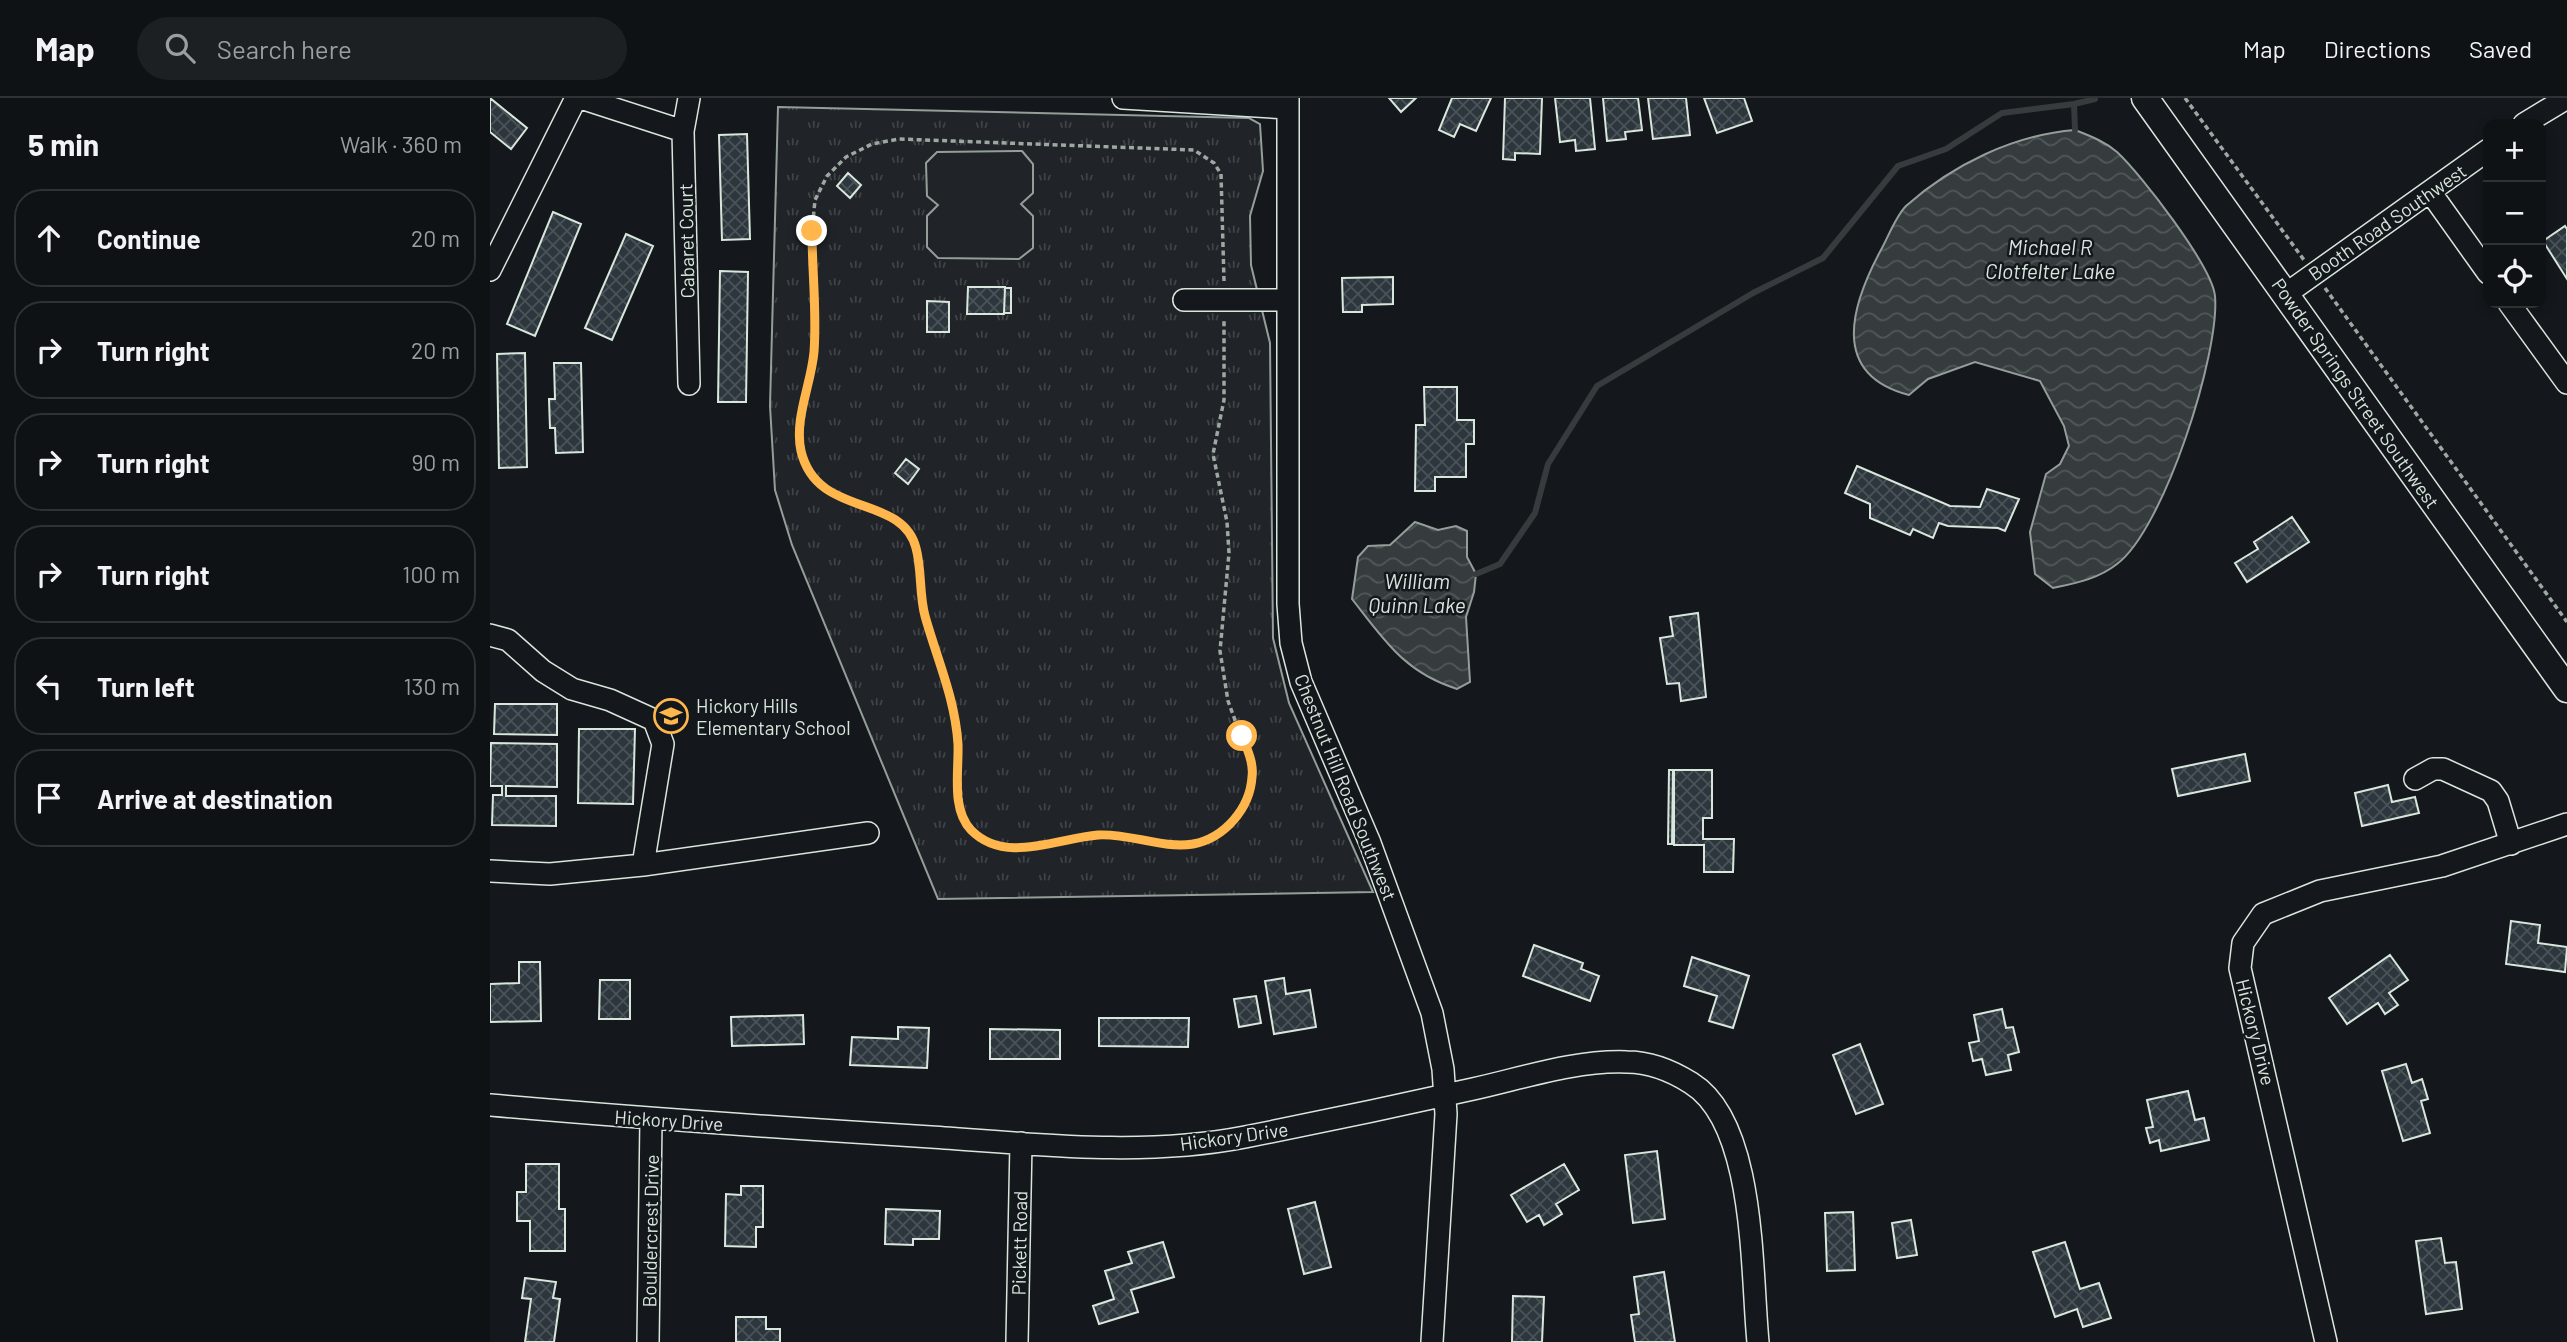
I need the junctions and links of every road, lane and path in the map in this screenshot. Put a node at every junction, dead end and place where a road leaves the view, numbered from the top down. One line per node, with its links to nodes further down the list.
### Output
1 (578, 98): 9 (street); 13 (street)
2 (689, 98): 9 (street, Cabaret Court)
3 (1123, 98): 7 (street)
4 (2145, 98): 16 (main road, Powder Springs Street Southwest)
5 (2185, 98): 14 (path)
6 (2566, 100): 8 (street)
7 (1288, 103): 18 (street, Chestnut Hill Road Southwest)
8 (2533, 119)
9 (683, 131): 22 (street, Cabaret Court)
10 (2483, 154): 11 (street, Booth Road Southwest)
11 (2431, 193): 12 (street); 14 (street, Booth Road Southwest)
12 (2483, 267)
13 (490, 270)
14 (2315, 274): 16 (street, Booth Road Southwest); 23 (path)
15 (1224, 287): 20 (path)
16 (2286, 294): 25 (main road, Powder Springs Street Southwest)
17 (1184, 300): 18 (street)
18 (1288, 300): 32 (street, Chestnut Hill Road Southwest)
19 (2513, 308): 21 (street)
20 (1224, 313)
21 (2567, 383)
22 (689, 384)
23 (2567, 622)
24 (490, 635): 30 (street)
25 (2567, 689)
26 (2415, 779): 29 (street)
27 (2567, 824): 29 (street, Hickory Drive)
28 (868, 833): 30 (street)
29 (2511, 844): 40 (street, Hickory Drive)
30 (643, 865): 31 (street)
31 (490, 871)
32 (1446, 1095): 35 (street, Hickory Drive); 38 (street, Chestnut Hill Road Southwest); 39 (street, Hickory Drive)
33 (490, 1105): 34 (street, Hickory Drive)
34 (651, 1119): 35 (street, Hickory Drive); 36 (street, Bouldercrest Drive)
35 (1021, 1143): 37 (street, Pickett Road)
36 (648, 1342)
37 (1017, 1342)
38 (1432, 1342)
39 (1758, 1342)
40 (2326, 1342)

